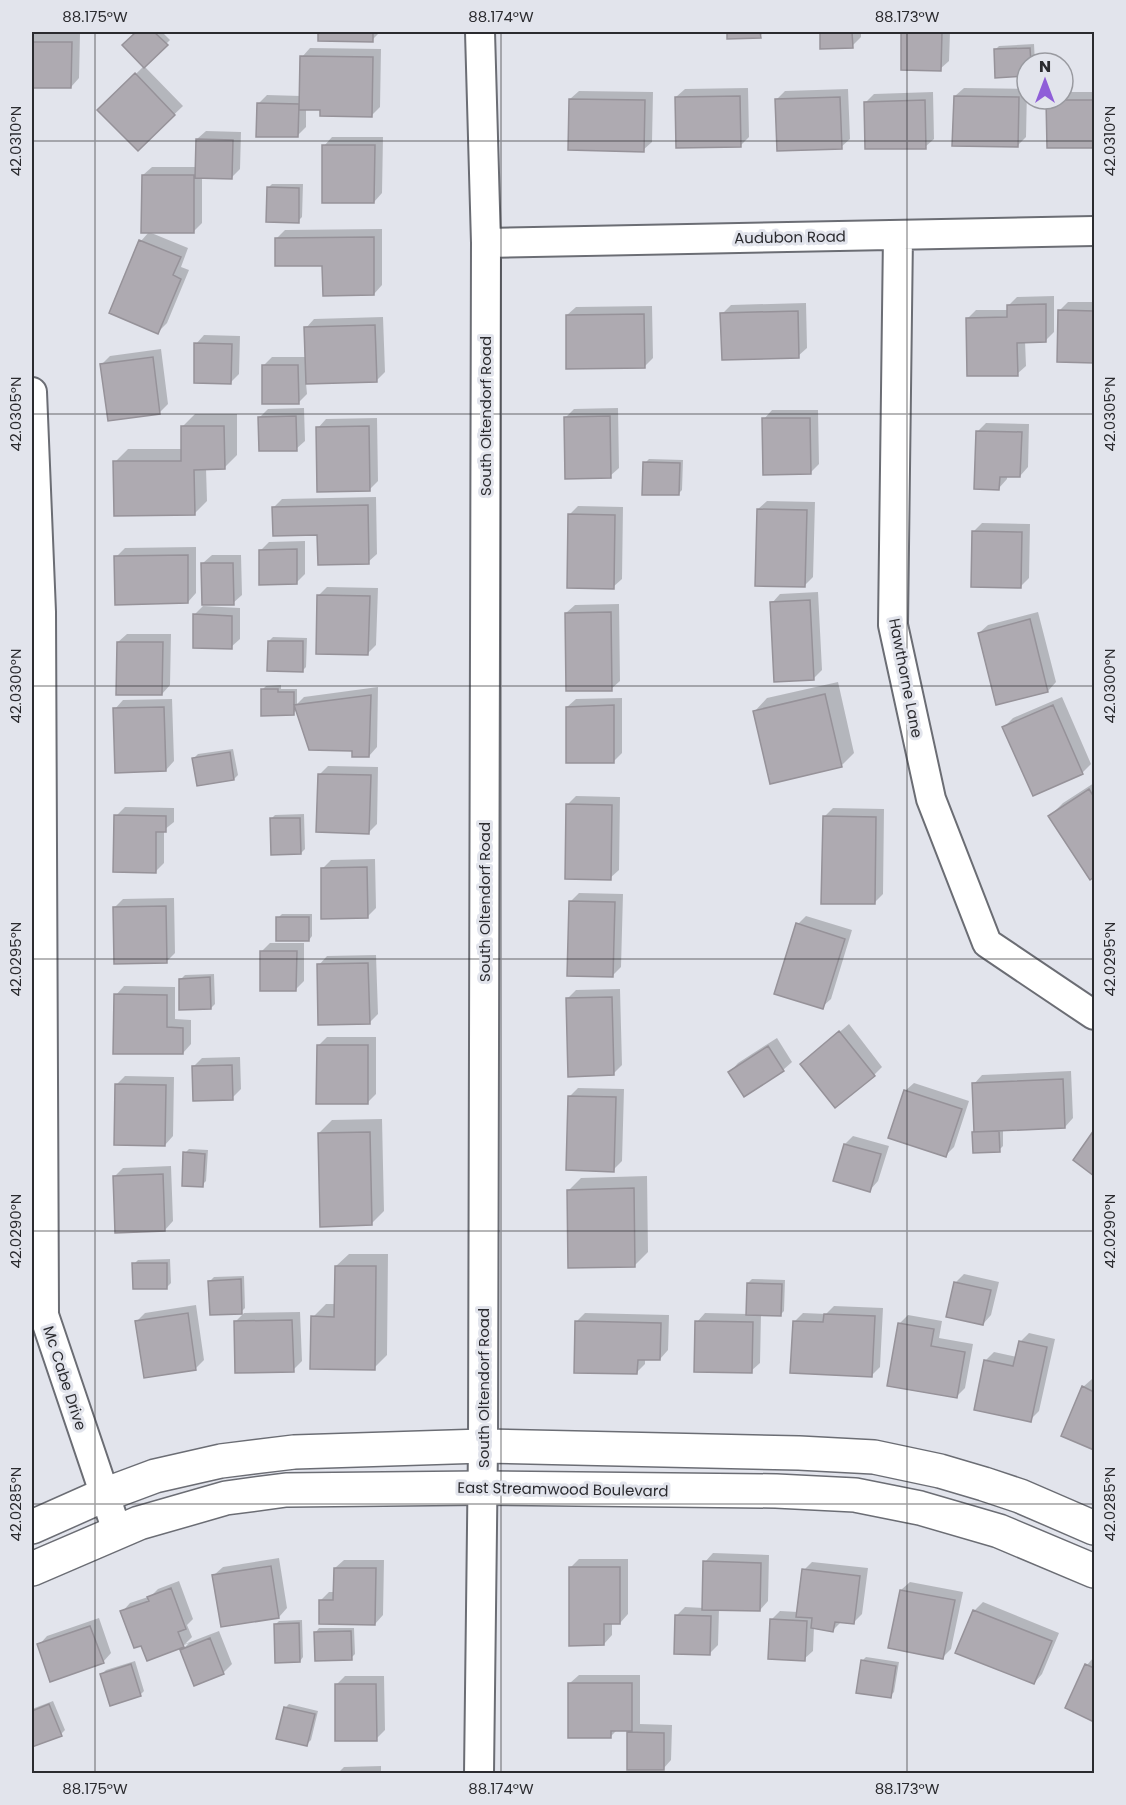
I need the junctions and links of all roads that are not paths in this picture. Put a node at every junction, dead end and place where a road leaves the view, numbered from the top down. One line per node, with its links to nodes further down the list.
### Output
1 (480, 32): 4 (street, South Oltendorf Road)
2 (1095, 231): 3 (street, Audubon Road)
3 (898, 235): 4 (street, Audubon Road); 7 (street, Hawthorne Lane)
4 (486, 243): 8 (street, South Oltendorf Road)
5 (32, 392): 6 (street, Mc Cabe Drive)
6 (36, 612): 10 (street, Mc Cabe Drive)
7 (1095, 1015)
8 (483, 1446): 9 (street, South Oltendorf Road); 10 (street); 12 (street)
9 (482, 1488): 13 (street, East Streamwood Boulevard); 15 (street, East Streamwood Boulevard); 16 (street, South Oltendorf Road)
10 (104, 1495): 11 (street); 13 (street, Mc Cabe Drive)
11 (32, 1527)
12 (1095, 1528)
13 (117, 1531): 14 (street, East Streamwood Boulevard)
14 (32, 1569)
15 (1095, 1571)
16 (479, 1773)

